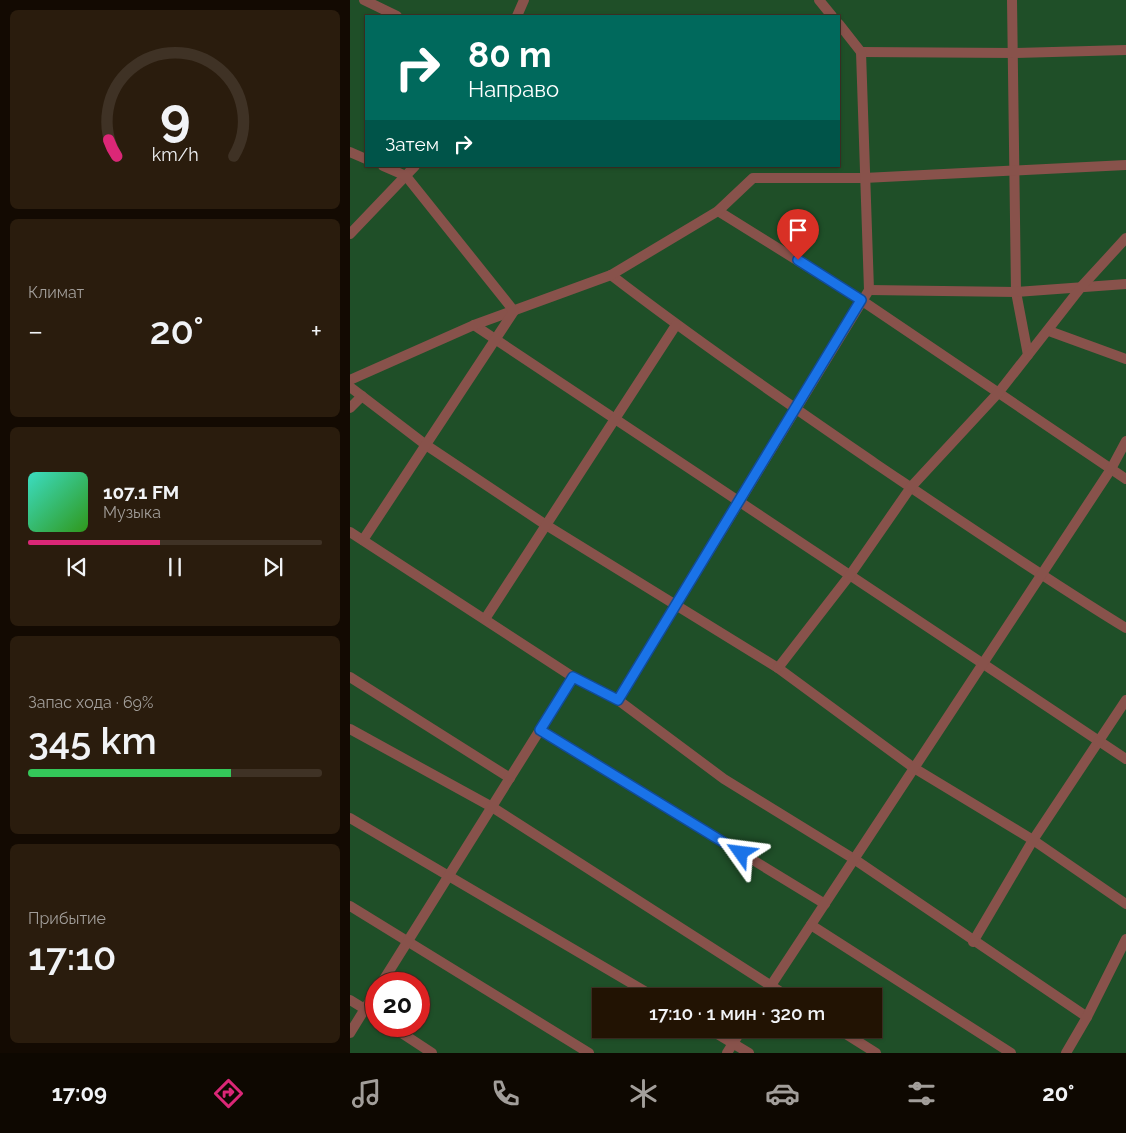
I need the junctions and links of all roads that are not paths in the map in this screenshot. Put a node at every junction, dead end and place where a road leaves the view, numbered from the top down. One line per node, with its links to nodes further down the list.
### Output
1 (364, 0): 5 (lane)
2 (524, 0): 6 (lane)
3 (819, 0): 7 (lane)
4 (1012, 0): 11 (lane)
5 (394, 15)
6 (517, 15)
7 (831, 15)
8 (840, 25): 10 (lane)
9 (1126, 50): 11 (lane)
10 (861, 52): 11 (lane); 19 (lane)
11 (1014, 53): 17 (lane)
12 (350, 152): 13 (lane)
13 (365, 159)
14 (1126, 165): 17 (lane)
15 (385, 167): 18 (lane)
16 (413, 167): 18 (lane)
17 (1016, 170): 19 (lane); 27 (lane)
18 (406, 176): 21 (lane); 29 (lane)
19 (864, 178): 20 (lane); 26 (lane)
20 (718, 211): 23 (lane); 28 (lane)
21 (350, 234)
22 (1126, 238): 25 (lane)
23 (611, 275): 29 (lane); 31 (lane)
24 (1126, 284): 25 (lane)
25 (1082, 286): 27 (lane); 32 (lane)
26 (869, 290): 27 (lane); 28 (lane)
27 (1016, 292): 34 (lane)
28 (861, 300): 38 (lane); 41 (lane)
29 (514, 311): 30 (lane); 33 (lane)
30 (474, 325): 33 (lane); 36 (lane)
31 (676, 325): 41 (lane); 42 (lane)
32 (1049, 331): 34 (lane); 35 (lane)
33 (495, 340): 42 (lane); 44 (lane)
34 (1028, 355): 38 (lane)
35 (1126, 358)
36 (350, 380)
37 (350, 387): 39 (lane)
38 (1000, 392): 45 (lane); 47 (lane)
39 (362, 396): 40 (lane); 44 (lane)
40 (350, 408)
41 (795, 408): 47 (lane); 48 (lane)
42 (615, 419): 48 (lane); 49 (lane)
43 (1126, 441): 45 (lane)
44 (426, 445): 49 (lane); 51 (lane)
45 (1111, 469): 46 (lane); 53 (lane)
46 (1126, 479)
47 (910, 487): 52 (lane); 53 (lane)
48 (739, 501): 52 (lane); 54 (lane)
49 (546, 526): 54 (lane); 55 (lane)
50 (350, 532): 51 (lane)
51 (363, 540): 55 (lane)
52 (850, 575): 57 (lane); 58 (lane)
53 (1040, 576): 56 (lane); 57 (lane)
54 (676, 604): 58 (lane); 61 (lane)
55 (486, 619): 59 (lane)
56 (1126, 628)
57 (983, 664): 65 (lane); 67 (lane)
58 (778, 668): 67 (lane)
59 (573, 677): 61 (lane); 64 (lane)
60 (350, 678): 68 (lane)
61 (618, 700): 72 (lane)
62 (1126, 700): 65 (lane)
63 (350, 729): 69 (lane)
64 (540, 730): 68 (lane); 74 (lane)
65 (1099, 741): 66 (lane); 71 (lane)
66 (1126, 759)
67 (914, 768): 71 (lane); 72 (lane)
68 (510, 778): 69 (lane)
69 (492, 807): 73 (lane); 82 (lane)
70 (350, 818): 73 (lane)
71 (1033, 840): 75 (lane); 80 (lane)
72 (854, 859): 74 (lane); 80 (lane)
73 (448, 876): 79 (lane); 83 (lane)
74 (825, 904): 77 (lane)
75 (1126, 904)
76 (350, 906): 79 (lane)
77 (811, 925): 82 (lane); 99 (lane)
78 (1126, 939): 87 (lane)
79 (408, 940): 81 (lane); 95 (lane)
80 (973, 942): 87 (lane)
81 (388, 972)
82 (771, 986): 84 (lane)
83 (639, 988)
84 (774, 988)
85 (350, 1000): 86 (lane)
86 (365, 1009): 88 (lane)
87 (1087, 1017): 100 (lane)
88 (350, 1033)
89 (408, 1037): 94 (lane)
90 (724, 1038): 93 (lane)
91 (736, 1038): 93 (lane)
92 (852, 1038): 98 (lane)
93 (733, 1043): 96 (lane); 97 (lane)
94 (432, 1053)
95 (589, 1053)
96 (726, 1053)
97 (749, 1053)
98 (876, 1053)
99 (1011, 1053)
100 (1066, 1053)

